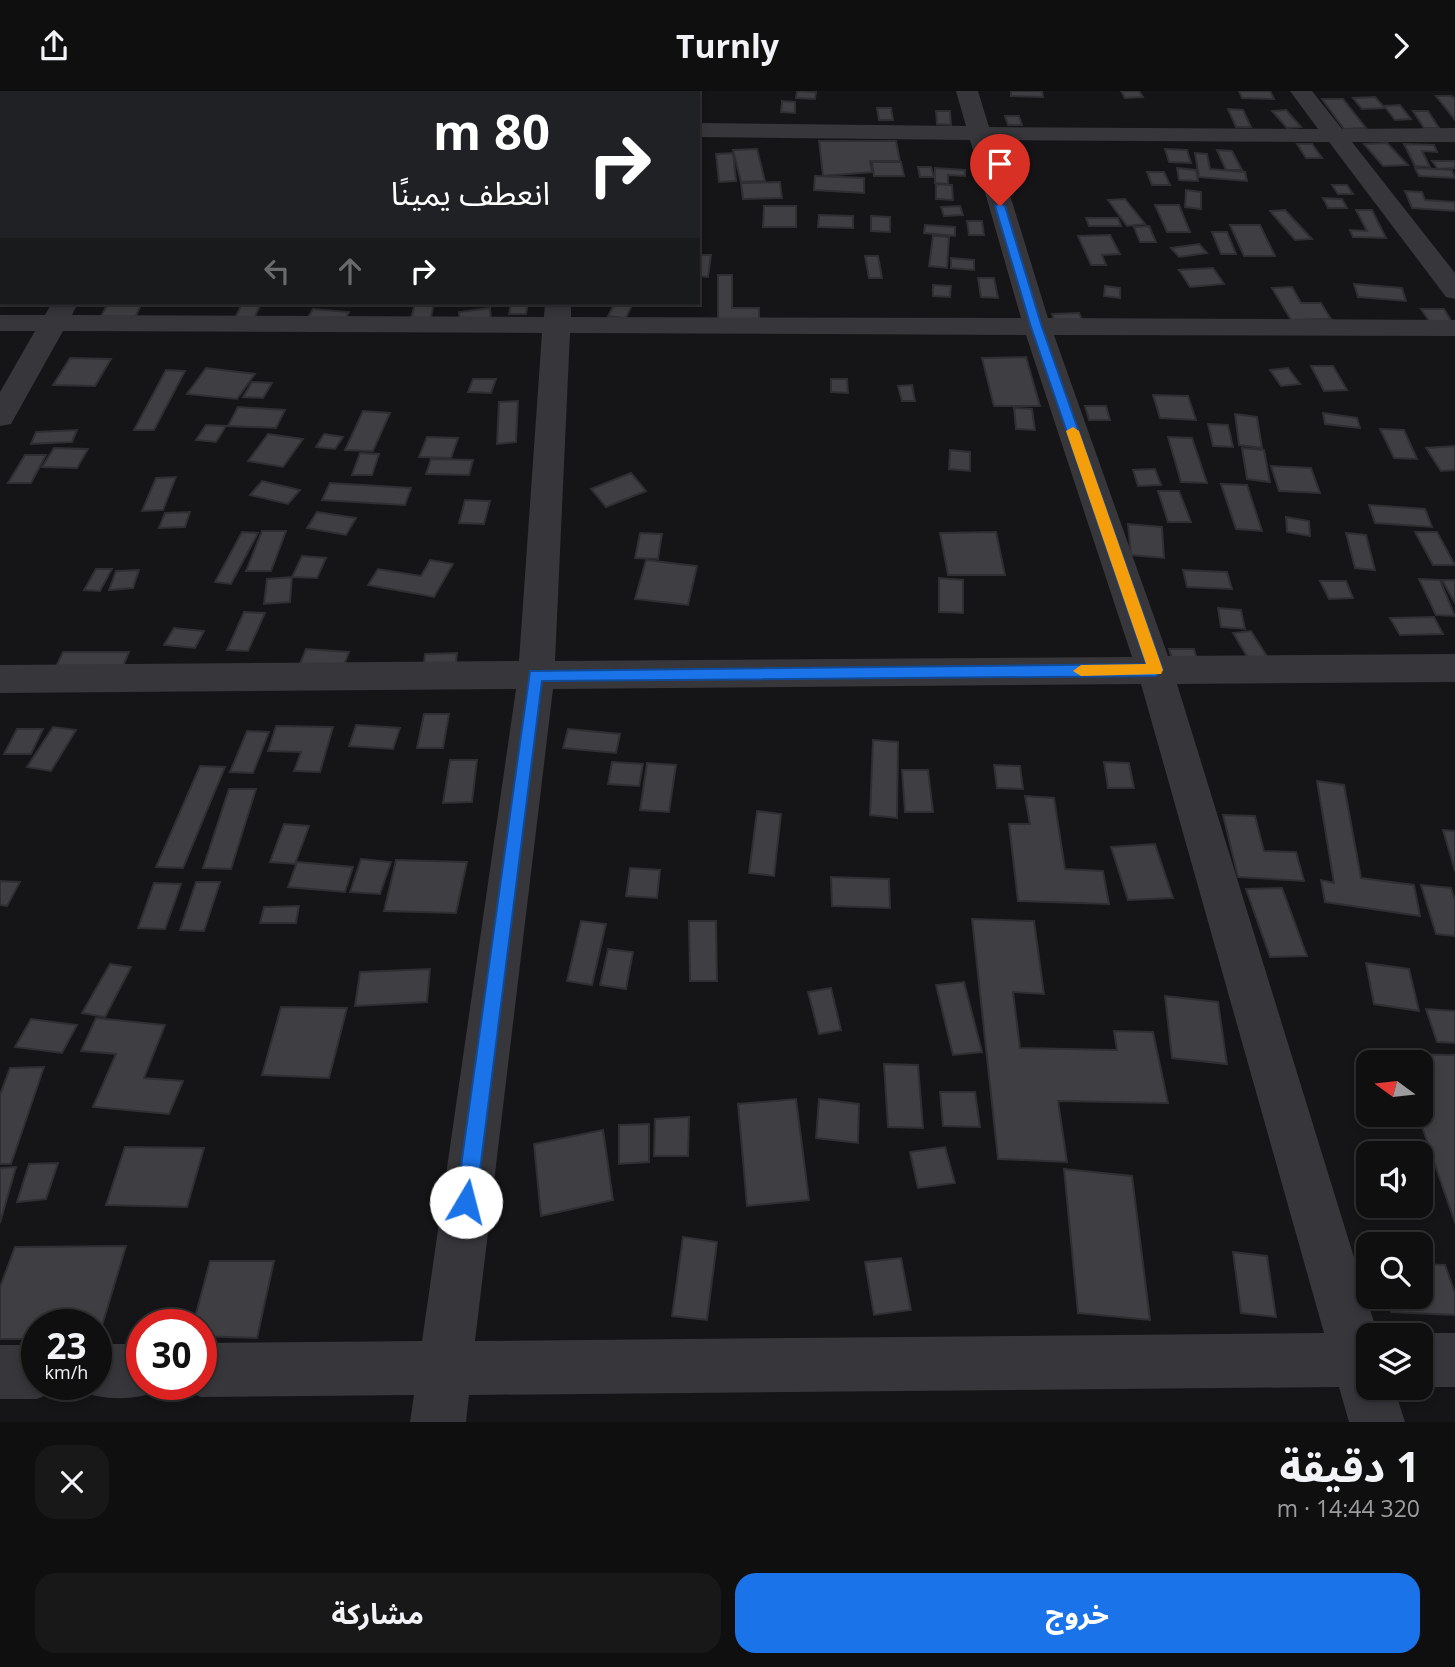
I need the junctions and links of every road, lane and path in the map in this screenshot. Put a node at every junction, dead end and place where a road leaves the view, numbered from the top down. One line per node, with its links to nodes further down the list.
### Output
1 (967, 91): 4 (street)
2 (1301, 91): 6 (street)
3 (700, 130): 4 (street)
4 (979, 134): 6 (street); 11 (street)
5 (1455, 135): 6 (street)
6 (1337, 136): 7 (street)
7 (1455, 291)
8 (60, 313): 9 (street); 10 (street); 13 (street)
9 (557, 314): 11 (street); 16 (street)
10 (0, 323)
11 (1037, 327): 12 (street); 15 (street)
12 (1455, 328)
13 (0, 417)
14 (1455, 668): 15 (street)
15 (1156, 670): 16 (street); 18 (street)
16 (536, 675): 17 (street); 22 (street)
17 (0, 679)
18 (1356, 1333)
19 (1356, 1360): 22 (street)
20 (1433, 1360): 21 (street)
21 (1455, 1360)
22 (444, 1369): 23 (street); 27 (street)
23 (217, 1370)
24 (0, 1372): 25 (street)
25 (21, 1372)
26 (1372, 1400): 28 (street)
27 (438, 1422)
28 (1377, 1422)

